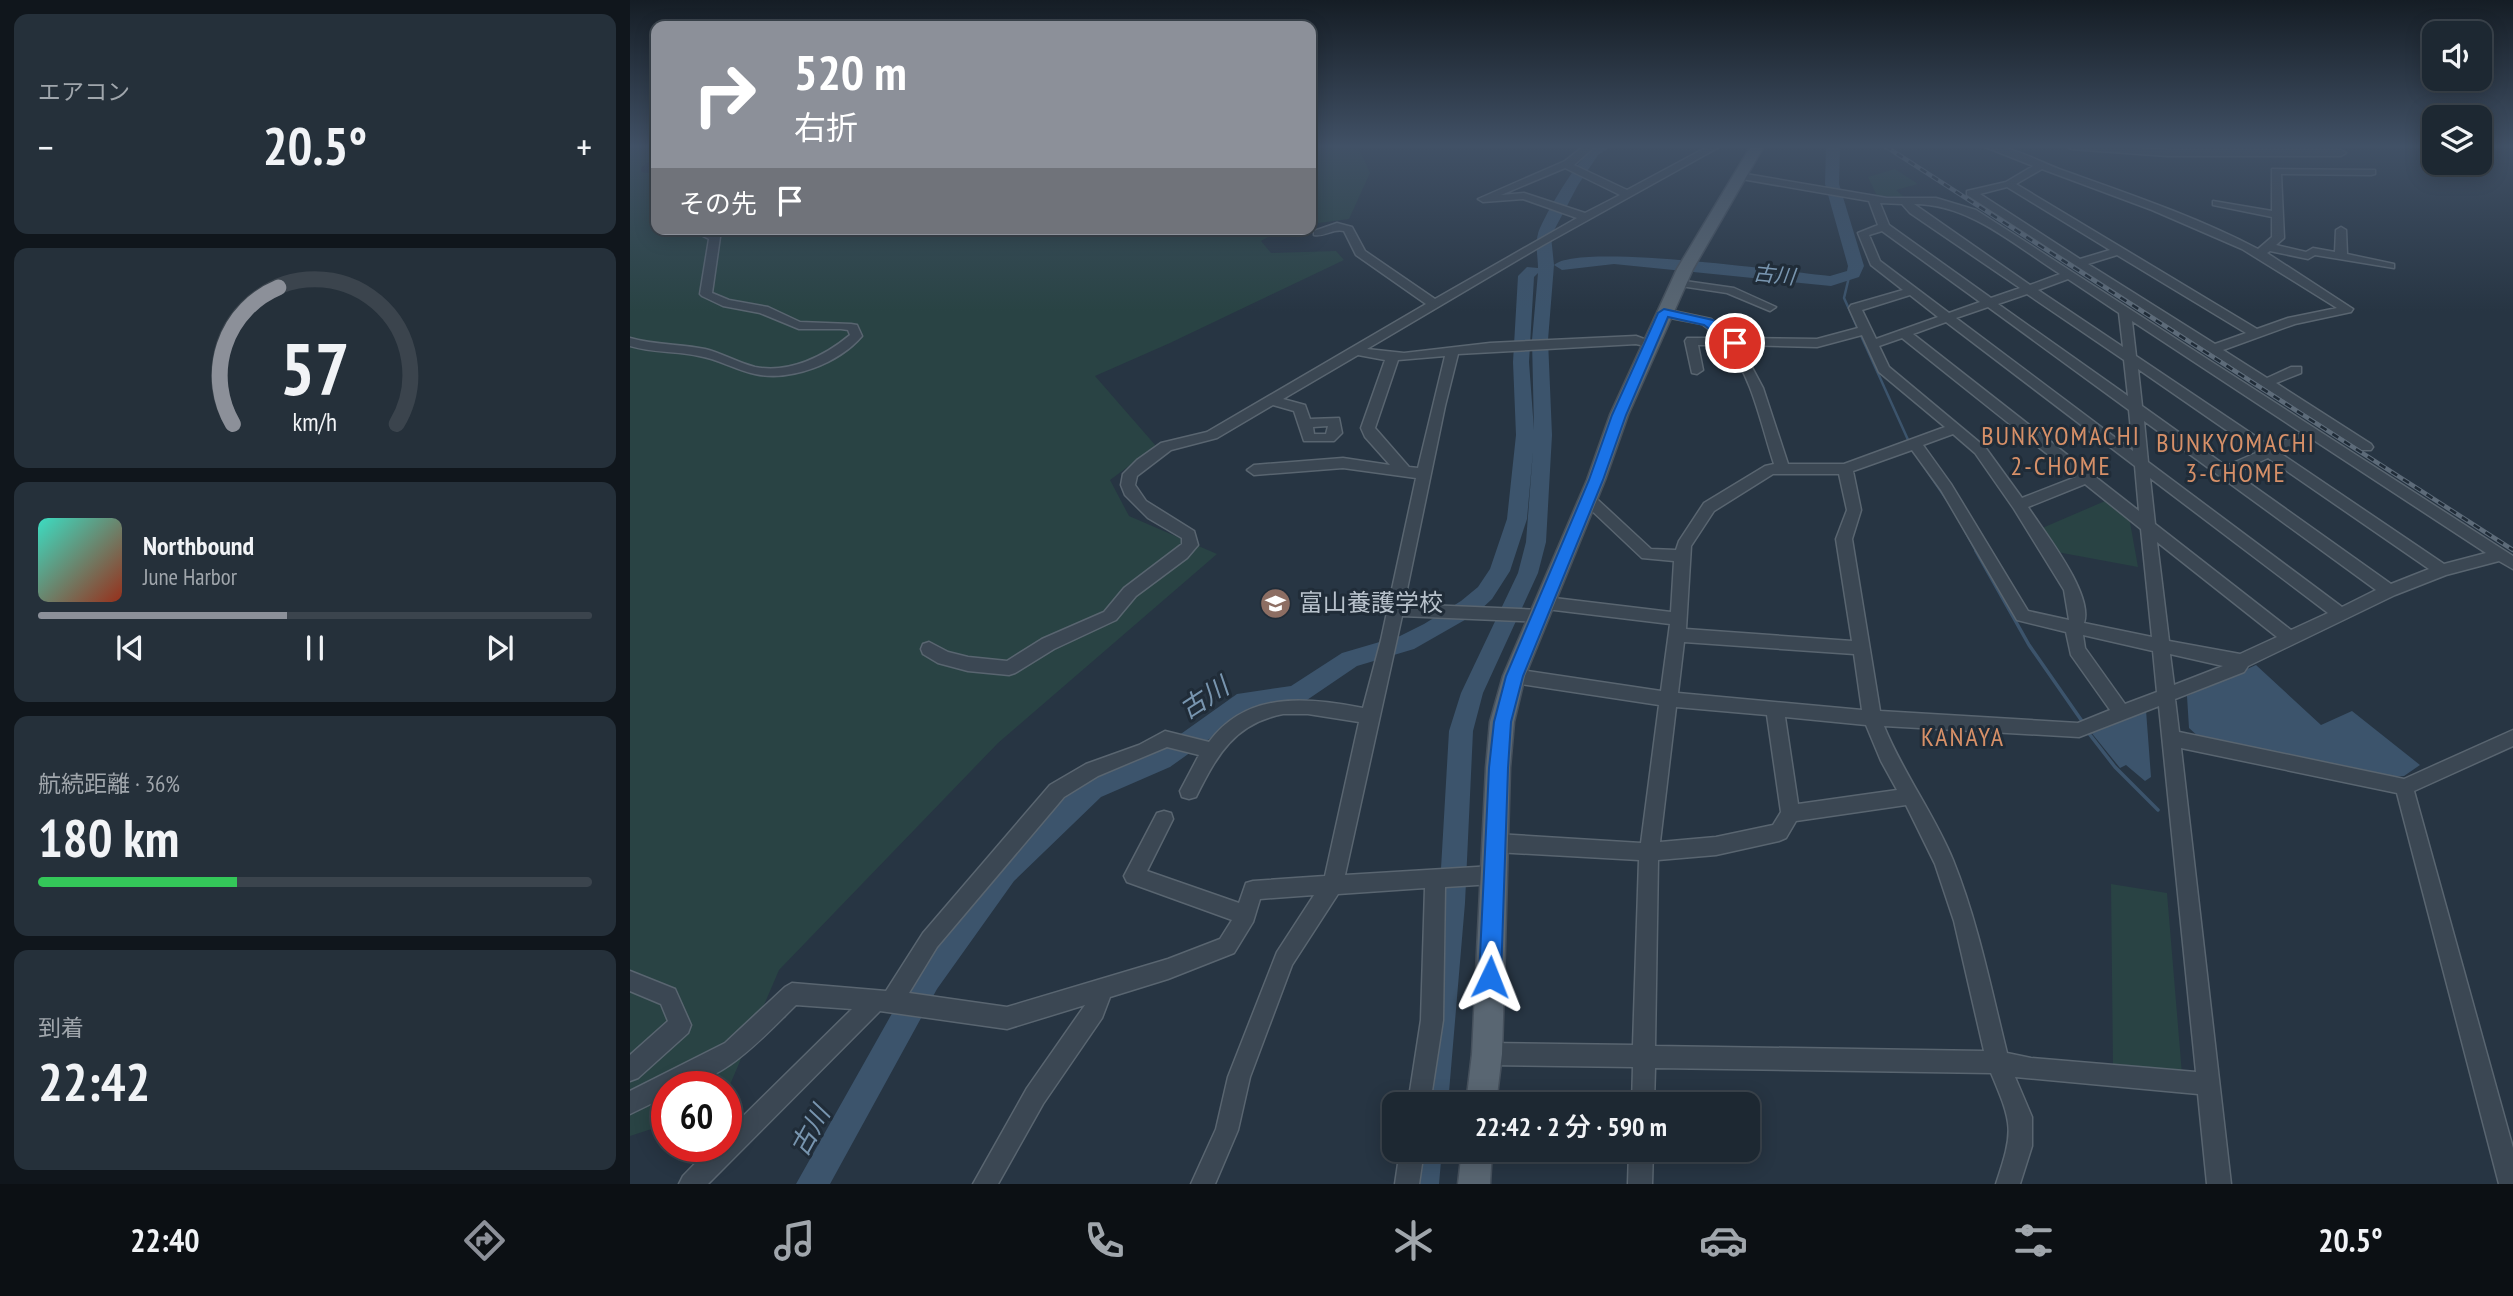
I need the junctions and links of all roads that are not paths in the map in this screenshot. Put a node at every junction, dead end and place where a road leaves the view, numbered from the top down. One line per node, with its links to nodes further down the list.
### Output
1 (1543, 201): 13 (street)
2 (1617, 201): 13 (street)
3 (1725, 201): 23 (main road)
4 (1873, 201): 14 (street)
5 (1905, 201): 25 (street)
6 (1937, 201): 24 (street)
7 (1984, 201): 21 (street)
8 (2038, 201): 19 (street)
9 (2138, 201): 18 (street)
10 (2277, 201): 12 (street)
11 (2217, 203): 12 (street)
12 (2278, 215): 18 (street)
13 (1586, 217): 27 (street)
14 (1884, 227): 26 (street); 28 (street)
15 (2341, 230): 20 (street)
16 (1318, 233): 27 (street)
17 (710, 235): 36 (street)
18 (2264, 250): 20 (street); 35 (street)
19 (2118, 251): 21 (street); 35 (street)
20 (2341, 257): 22 (street)
21 (2079, 263): 40 (street)
22 (2390, 266)
23 (1684, 271): 29 (street); 31 (main road)
24 (2069, 275): 25 (street); 30 (street)
25 (2030, 289): 28 (street); 44 (street)
26 (1911, 290): 32 (street); 33 (street)
27 (1434, 304): 41 (street)
28 (1990, 304): 32 (street); 49 (street)
29 (1770, 307)
30 (2125, 311): 44 (street); 52 (street)
31 (1664, 313): 37 (main road); 38 (street)
32 (1947, 318): 34 (street); 56 (street)
33 (1865, 330): 38 (street); 39 (street)
34 (1904, 333): 39 (street); 63 (street)
35 (2254, 333): 40 (street)
36 (630, 342)
37 (1649, 343): 42 (street); 64 (main road)
38 (1735, 343): 45 (street); 57 (street)
39 (1872, 344): 51 (street)
40 (2214, 349): 47 (street)
41 (1356, 350): 43 (street); 48 (street)
42 (1453, 350): 43 (street); 62 (street)
43 (1393, 356): 61 (street)
44 (2129, 357): 49 (street); 55 (street)
45 (1697, 370)
46 (2296, 370): 47 (street)
47 (2266, 383): 54 (street)
48 (1272, 400): 50 (street); 79 (street)
49 (2135, 408): 56 (street); 60 (street)
50 (1304, 424)
51 (1954, 429): 53 (street); 65 (street)
52 (2314, 433): 55 (street); 68 (street)
53 (1914, 443): 58 (street); 75 (street)
54 (2367, 447)
55 (2270, 453): 60 (street); 69 (street)
56 (2141, 464): 66 (street); 73 (street)
57 (1782, 468): 58 (street); 67 (street)
58 (1845, 468): 78 (street)
59 (1254, 470): 61 (street)
60 (2225, 472): 70 (street)
61 (1406, 473): 62 (street)
62 (1424, 474): 71 (street)
63 (2086, 478): 65 (street); 66 (street)
64 (1587, 503): 67 (street); 72 (main road)
65 (2019, 505): 75 (street)
66 (2148, 527): 76 (street); 77 (street)
67 (1683, 556): 74 (street)
68 (2507, 559): 69 (street)
69 (2442, 570): 70 (street)
70 (2389, 591): 73 (street)
71 (1395, 610): 72 (street); 86 (street)
72 (1536, 611): 74 (street); 81 (main road)
73 (2340, 614): 76 (street)
74 (1678, 627): 78 (street); 83 (street)
75 (2074, 627): 77 (street); 85 (street)
76 (2289, 638): 80 (street)
77 (2161, 645): 80 (street); 82 (street)
78 (1860, 648): 87 (street)
79 (929, 649)
80 (2242, 661): 82 (street)
81 (1514, 676): 83 (street); 96 (main road)
82 (2166, 697): 85 (street); 88 (street)
83 (1669, 699): 84 (street); 97 (street)
84 (1775, 709): 87 (street); 94 (street)
85 (2122, 714): 87 (street)
86 (1369, 717): 90 (street); 100 (street)
87 (1872, 718): 93 (street)
88 (2171, 738): 91 (street); 109 (street)
89 (2513, 738): 91 (street)
90 (1205, 749): 92 (street); 104 (street)
91 (2404, 787): 125 (street)
92 (1189, 790)
93 (1911, 796): 94 (street); 107 (street)
94 (1790, 813): 97 (street)
95 (1164, 819): 101 (street)
96 (1496, 843): 97 (street); 98 (main road)
97 (1649, 852): 106 (street)
98 (1481, 876): 99 (street); 105 (main road)
99 (1438, 879): 100 (street); 110 (street)
100 (1333, 884): 101 (street); 119 (street)
101 (1245, 915): 103 (street)
102 (630, 981): 108 (street)
103 (1103, 988): 104 (street); 118 (street)
104 (888, 1001): 113 (street); 117 (street)
105 (1487, 1054): 106 (street); 111 (main road)
106 (1644, 1058): 107 (street); 112 (street)
107 (1998, 1062): 109 (street); 123 (street)
108 (630, 1070)
109 (2208, 1084): 124 (street)
110 (1421, 1092)
111 (1482, 1092)
112 (1643, 1092)
113 (630, 1103)
114 (1410, 1162): 120 (street)
115 (1476, 1162): 121 (main road)
116 (1641, 1162): 122 (street)
117 (691, 1184)
118 (985, 1184)
119 (1203, 1184)
120 (1407, 1184)
121 (1474, 1184)
122 (1640, 1184)
123 (2008, 1184)
124 (2219, 1184)
125 (2511, 1184)

